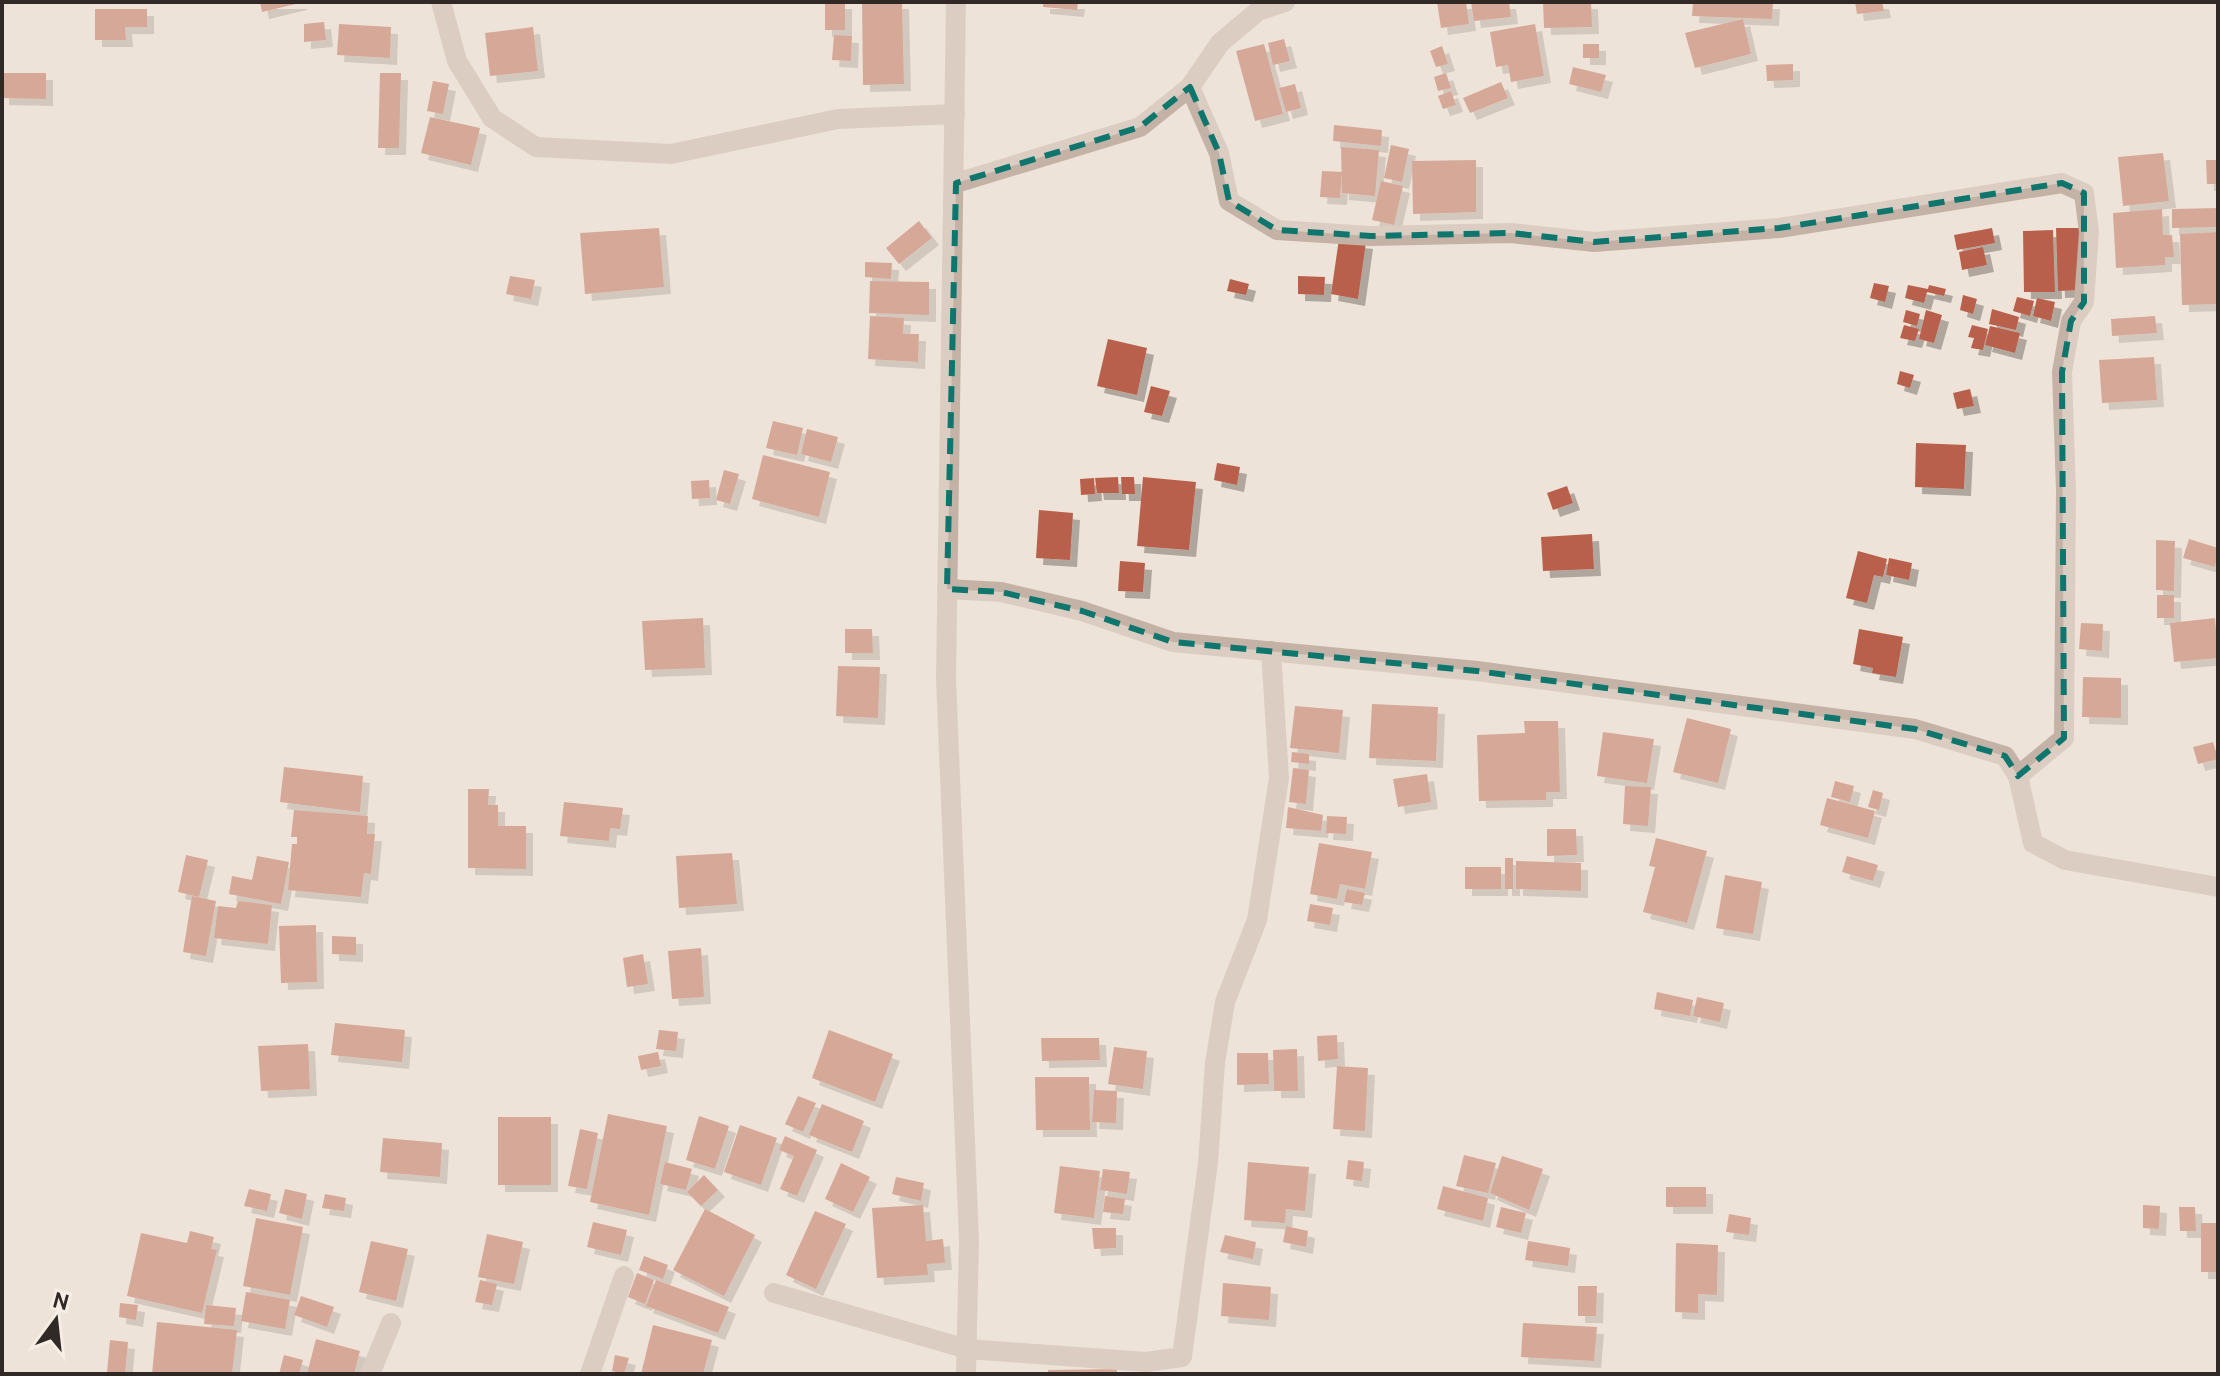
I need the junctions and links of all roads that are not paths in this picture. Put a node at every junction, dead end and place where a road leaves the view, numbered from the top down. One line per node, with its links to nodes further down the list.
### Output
1 (441, 2): 5 (street)
2 (956, 2): 5 (street)
3 (1285, 2): 4 (street)
4 (1190, 87): 6 (street); 9 (street)
5 (955, 114): 6 (street)
6 (956, 183): 7 (street)
7 (947, 589): 8 (street); 14 (street)
8 (1271, 651): 9 (street); 14 (street)
9 (2018, 776): 10 (street)
10 (2218, 887)
11 (624, 1276): 16 (street)
12 (774, 1293): 14 (street)
13 (391, 1323): 15 (street)
14 (967, 1349): 17 (street)
15 (370, 1374)
16 (590, 1374)
17 (966, 1374)

